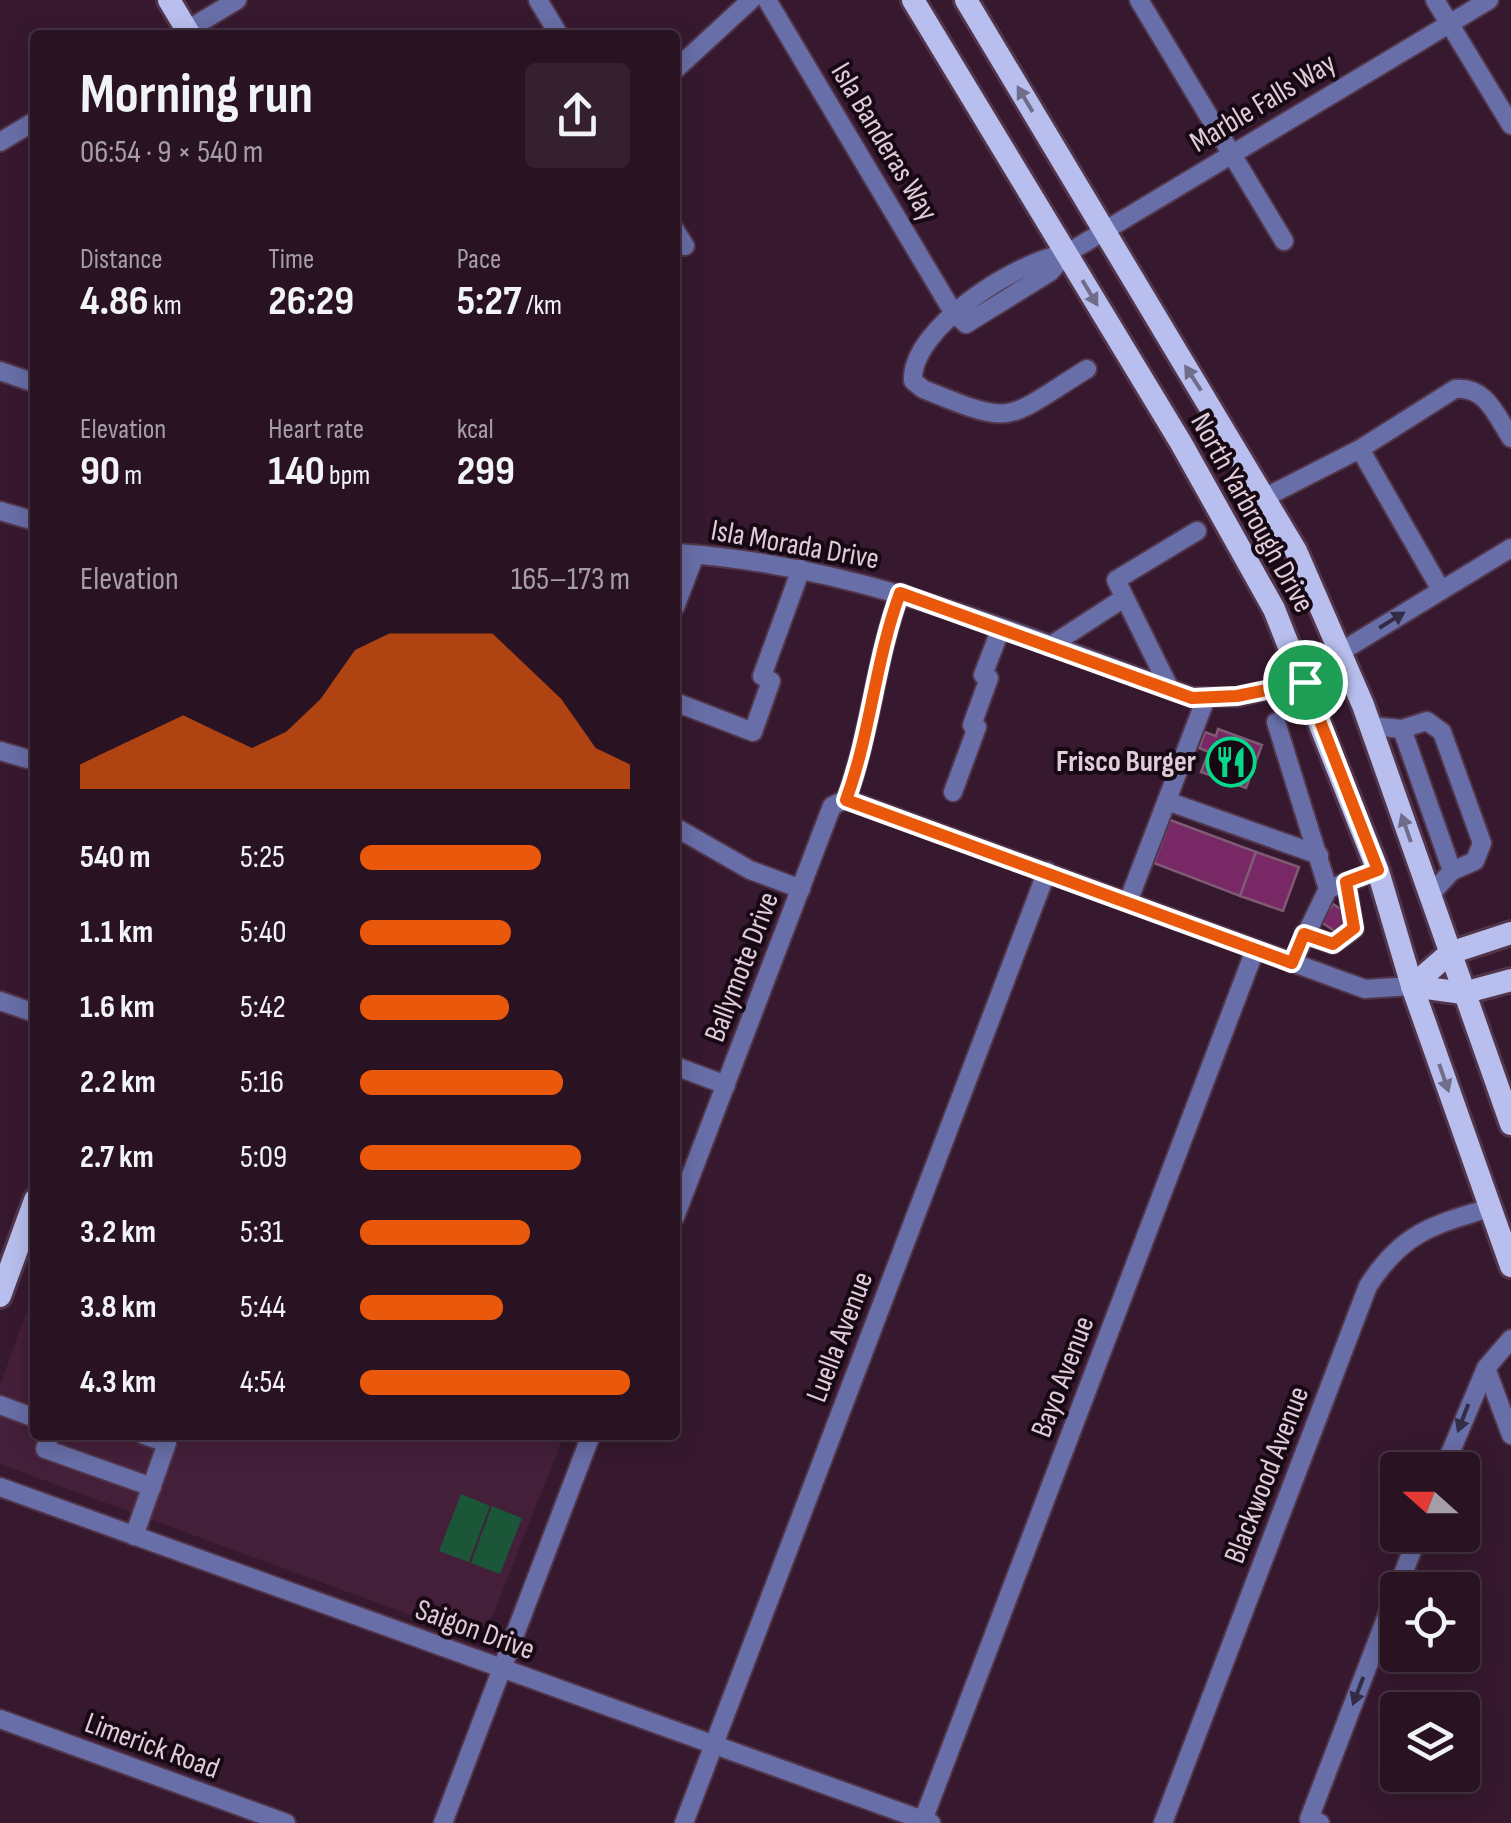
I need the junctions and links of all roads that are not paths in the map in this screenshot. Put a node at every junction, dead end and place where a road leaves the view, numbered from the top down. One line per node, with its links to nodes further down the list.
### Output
1 (169, 0): 12 (main road)
2 (237, 0): 13 (street)
3 (538, 0): 14 (street)
4 (751, 0): 15 (street)
5 (767, 0): 23 (street, Isla Banderas Way)
6 (913, 0): 22 (main road, North Yarbrough Drive)
7 (966, 0): 20 (main road, North Yarbrough Drive, one-way to 7)
8 (1139, 0): 19 (street)
9 (1436, 0): 11 (street)
10 (1489, 0): 11 (street, Marble Falls Way)
11 (1450, 24): 17 (street); 19 (street, Marble Falls Way)
12 (184, 30)
13 (190, 30)
14 (555, 30)
15 (680, 65)
16 (30, 124): 18 (street)
17 (1511, 125)
18 (0, 142)
19 (1232, 154): 20 (street, Marble Falls Way); 21 (street)
20 (1104, 231): 22 (street, Marble Falls Way); 29 (main road, North Yarbrough Drive, one-way to 20)
21 (1284, 241)
22 (1066, 254): 23 (street, Marble Falls Way); 44 (main road, North Yarbrough Drive, one-way to 44)
23 (953, 312): 24 (street)
24 (1086, 369)
25 (0, 371): 26 (street)
26 (30, 381)
27 (1511, 438): 28 (street)
28 (1360, 448): 29 (street); 37 (street)
29 (1266, 497): 43 (main road, North Yarbrough Drive)
30 (0, 511): 31 (street)
31 (30, 520)
32 (1197, 532): 40 (street)
33 (1511, 548): 37 (street)
34 (680, 554): 35 (street, Isla Morada Drive)
35 (695, 554): 36 (street, Isla Morada Drive); 38 (street)
36 (801, 569): 39 (street, Isla Morada Drive); 47 (street)
37 (1441, 590): 43 (street, one-way to 37)
38 (680, 592)
39 (900, 593): 41 (street, Isla Morada Drive); 54 (street, Ballymote Drive)
40 (1124, 598): 42 (street); 45 (street)
41 (1002, 628): 42 (street, Isla Morada Drive); 53 (street)
42 (1050, 646): 45 (street, Isla Morada Drive)
43 (1342, 651): 49 (main road, North Yarbrough Drive)
44 (1305, 682): 46 (street, Isla Morada Drive); 58 (main road, North Yarbrough Drive)
45 (1170, 689): 46 (street, Isla Morada Drive)
46 (1206, 698): 55 (street)
47 (680, 704)
48 (1276, 722): 57 (street)
49 (1371, 726): 50 (street); 63 (main road, North Yarbrough Drive, one-way to 49)
50 (1402, 729): 60 (street); 60 (street)
51 (0, 751): 52 (street)
52 (28, 759)
53 (953, 792)
54 (846, 800): 59 (street); 62 (street, Ballymote Drive)
55 (1167, 800): 57 (street); 64 (street)
56 (680, 830): 62 (street)
57 (1319, 855): 61 (street)
58 (1378, 870): 61 (street); 71 (main road, North Yarbrough Drive)
59 (1047, 871): 64 (street); 99 (street, Luella Avenue)
60 (1452, 872): 63 (street)
61 (1338, 885): 66 (street); 66 (street)
62 (801, 889): 76 (street, Ballymote Drive)
63 (1430, 896): 68 (main road, North Yarbrough Drive)
64 (1128, 902): 67 (street)
65 (1511, 932): 68 (main road)
66 (1304, 934): 69 (street)
67 (1255, 950): 69 (street); 100 (street, Bayo Avenue)
68 (1450, 953): 71 (main road); 72 (main road, North Yarbrough Drive)
69 (1292, 963): 71 (street)
70 (1511, 980): 72 (main road)
71 (1412, 986): 72 (main road); 80 (main road, North Yarbrough Drive, one-way to 80)
72 (1463, 993): 77 (main road, North Yarbrough Drive)
73 (0, 1001): 74 (street)
74 (30, 1011)
75 (680, 1068): 76 (street)
76 (726, 1084): 78 (street, Ballymote Drive)
77 (1511, 1124)
78 (680, 1204)
79 (30, 1208): 81 (main road)
80 (1490, 1208): 82 (main road, North Yarbrough Drive); 104 (street, Blackwood Avenue)
81 (9, 1242): 83 (main road)
82 (1511, 1266)
83 (0, 1296)
84 (1511, 1339): 85 (street)
85 (1486, 1368): 88 (street); 92 (street, one-way to 92)
86 (0, 1405): 87 (street)
87 (30, 1416)
88 (1511, 1435)
89 (48, 1440): 94 (street)
90 (157, 1440): 94 (street)
91 (590, 1440): 97 (street)
92 (1450, 1452)
93 (0, 1487): 95 (street, Saigon Drive)
94 (152, 1487): 95 (street)
95 (134, 1536): 97 (street, Saigon Drive)
96 (1411, 1552): 105 (street, one-way to 105)
97 (502, 1668): 99 (street, Saigon Drive); 102 (street)
98 (0, 1720): 101 (street, Limerick Road)
99 (714, 1745): 100 (street, Saigon Drive); 103 (street, Luella Avenue)
100 (925, 1822)
101 (286, 1823)
102 (443, 1823)
103 (684, 1823)
104 (1163, 1823)
105 (1320, 1823)

